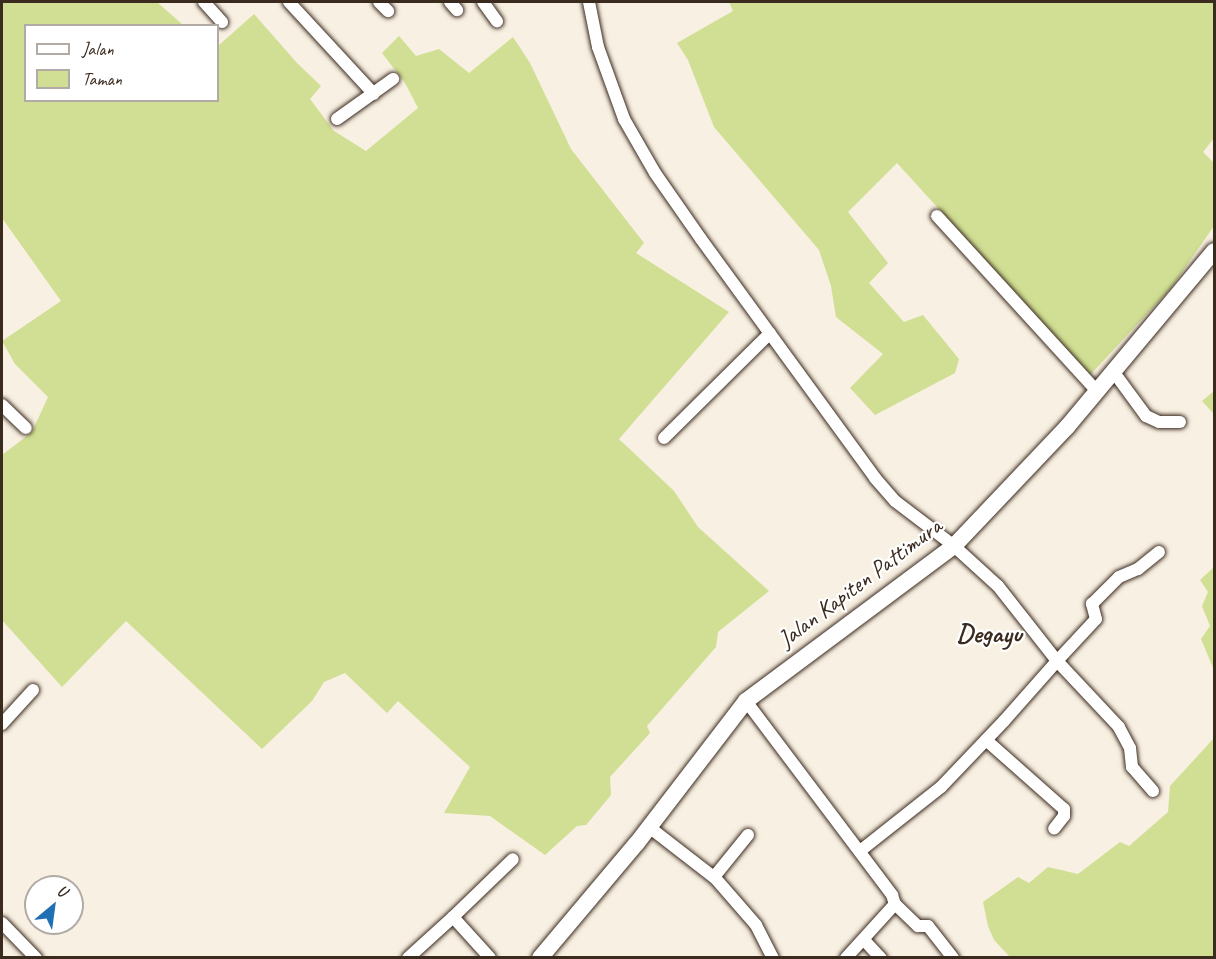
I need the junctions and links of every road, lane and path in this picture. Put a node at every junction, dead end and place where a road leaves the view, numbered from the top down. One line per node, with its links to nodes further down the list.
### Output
1 (204, 2): 6 (street)
2 (289, 2): 8 (street)
3 (483, 2): 5 (street)
4 (589, 2): 12 (street)
5 (497, 21)
6 (222, 22)
7 (393, 78): 8 (street)
8 (374, 94): 9 (street)
9 (337, 119)
10 (937, 216): 14 (street)
11 (1215, 251): 13 (street, Jalan Kapiten Pattimura)
12 (770, 333): 18 (street); 19 (street)
13 (1113, 371): 14 (street, Jalan Kapiten Pattimura); 16 (street)
14 (1097, 391): 19 (street, Jalan Kapiten Pattimura)
15 (2, 405): 17 (street)
16 (1180, 422)
17 (26, 428)
18 (664, 438)
19 (954, 546): 21 (street); 23 (street, Jalan Kapiten Pattimura)
20 (1159, 552): 21 (street)
21 (1057, 661): 25 (street); 26 (street)
22 (33, 690): 24 (street)
23 (746, 701): 27 (street, Jalan Kapiten Pattimura); 30 (street)
24 (2, 724)
25 (987, 740): 28 (street); 30 (street)
26 (1153, 791)
27 (650, 827): 32 (street); 40 (street, Jalan Kapiten Pattimura)
28 (1054, 829)
29 (748, 835): 32 (street)
30 (860, 851): 33 (street)
31 (513, 859): 34 (street)
32 (714, 877): 41 (street)
33 (895, 904): 36 (street); 44 (street)
34 (453, 917): 38 (street); 39 (street)
35 (2, 923): 37 (street)
36 (864, 940): 42 (street); 43 (street)
37 (36, 957)
38 (408, 957)
39 (490, 957)
40 (540, 957)
41 (773, 957)
42 (846, 957)
43 (881, 957)
44 (953, 957)

